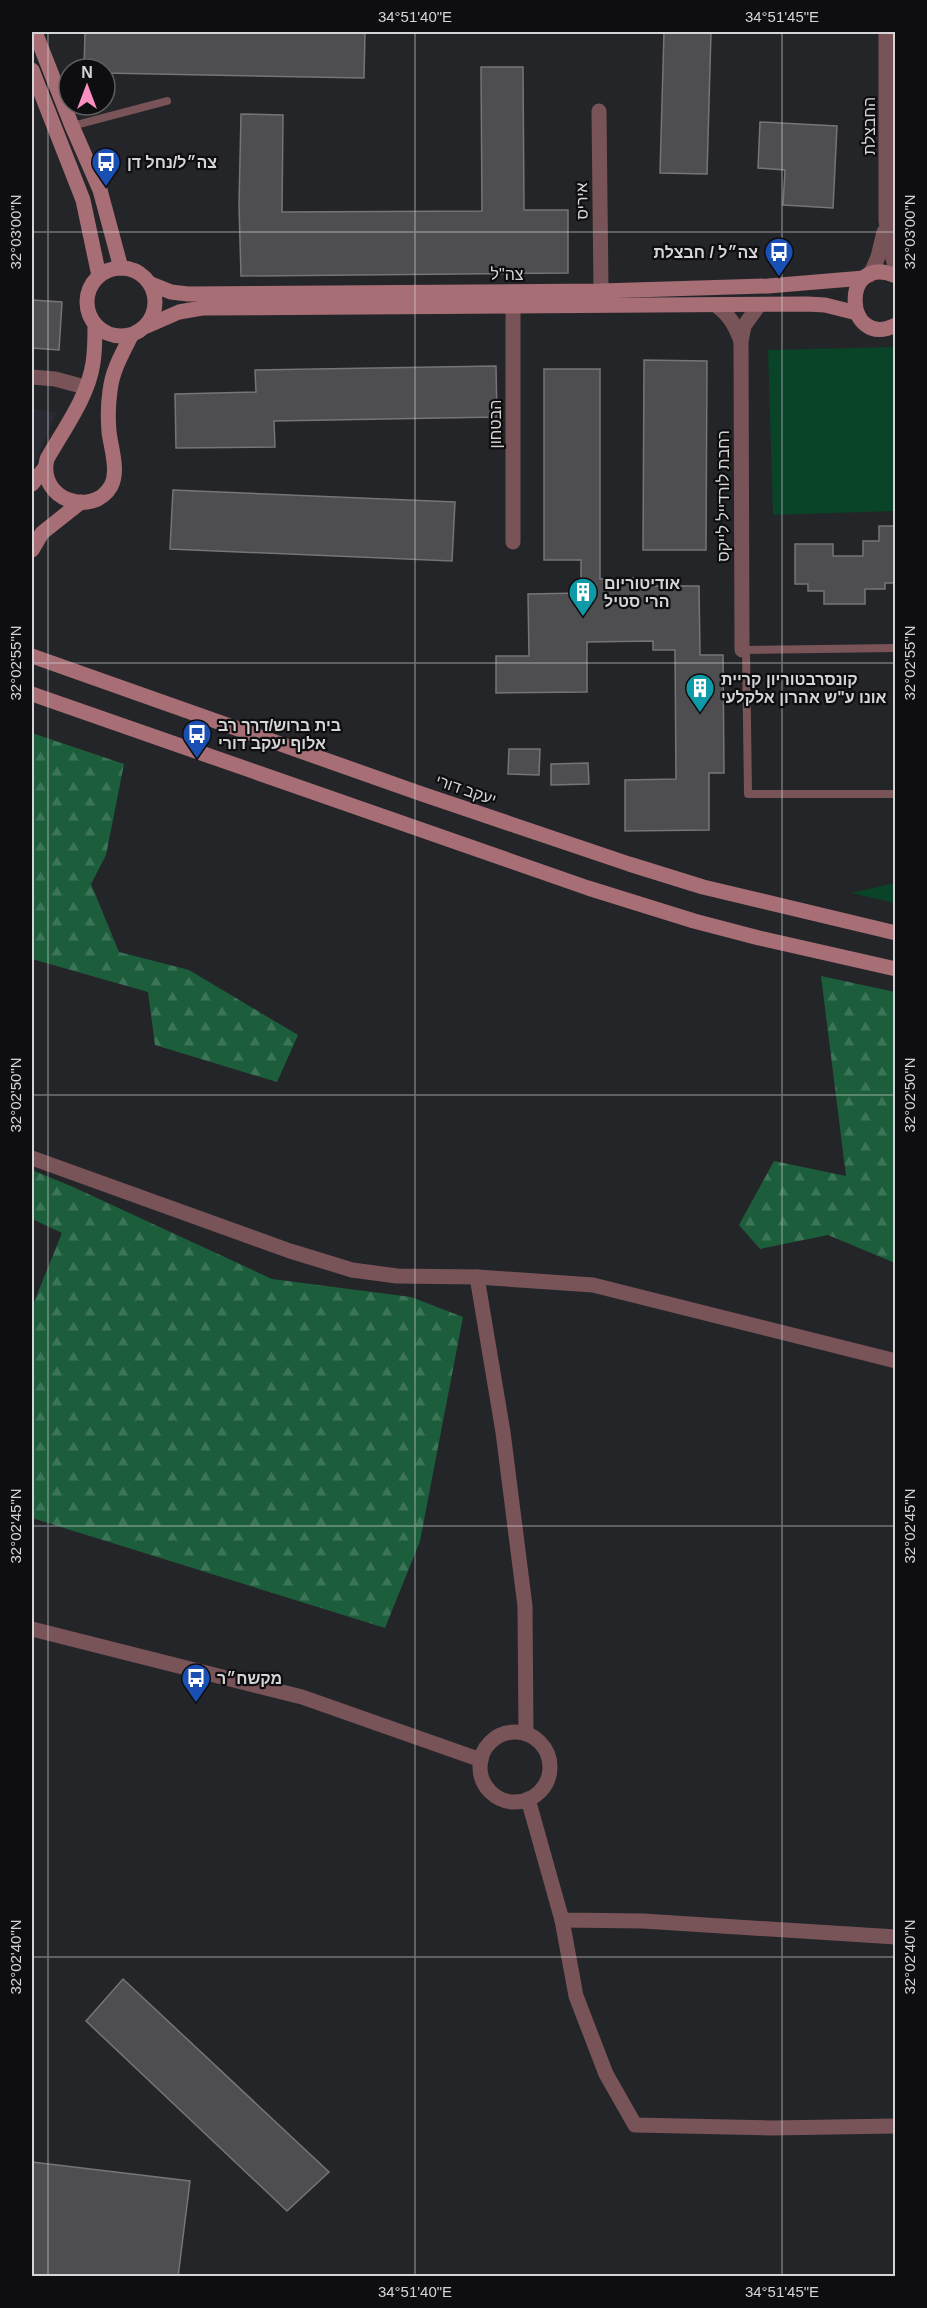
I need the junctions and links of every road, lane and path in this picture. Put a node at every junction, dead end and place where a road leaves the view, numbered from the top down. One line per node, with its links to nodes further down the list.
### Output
1 (35, 32): 6 (street)
2 (886, 32): 7 (street, החבצלת)
3 (33, 75): 10 (street)
4 (167, 101): 6 (lane)
5 (598, 111): 14 (street, איריס)
6 (72, 126): 8 (street)
7 (886, 220): 9 (street); 11 (street)
8 (121, 268): 10 (street); 13 (street)
9 (896, 269)
10 (99, 276): 20 (street)
11 (867, 276): 12 (street, צה"ל); 14 (street, צה"ל); 18 (street)
12 (896, 276)
13 (151, 284): 14 (street, צה"ל); 21 (street)
14 (601, 291)
15 (759, 305): 17 (street, צה"ל); 18 (street, צה"ל); 23 (street, רחבת לורדייל לייקס)
16 (513, 306): 17 (street, צה"ל); 21 (street, צה"ל); 29 (street, הבטחון)
17 (717, 306): 23 (street, רחבת לורדייל לייקס)
18 (857, 313): 19 (street, צה"ל)
19 (896, 325)
20 (95, 326): 22 (street); 25 (street)
21 (147, 326): 22 (street)
22 (131, 336): 28 (street)
23 (741, 341): 32 (street, רחבת לורדייל לייקס)
24 (32, 377): 25 (street)
25 (85, 387): 26 (street)
26 (44, 469): 27 (street); 28 (street)
27 (32, 484)
28 (81, 502): 30 (street)
29 (513, 542)
30 (32, 550)
31 (896, 648): 32 (lane)
32 (744, 650): 35 (lane)
33 (33, 654): 36 (street, יעקב דורי)
34 (32, 694): 37 (street)
35 (896, 795)
36 (896, 933)
37 (896, 969)
38 (32, 1158): 39 (street)
39 (477, 1277): 40 (street); 42 (street)
40 (896, 1361)
41 (32, 1629): 43 (street)
42 (526, 1734): 43 (street); 44 (street)
43 (481, 1760): 44 (street)
44 (528, 1799): 45 (street)
45 (562, 1920): 46 (street); 47 (street)
46 (896, 1937)
47 (896, 2126)

